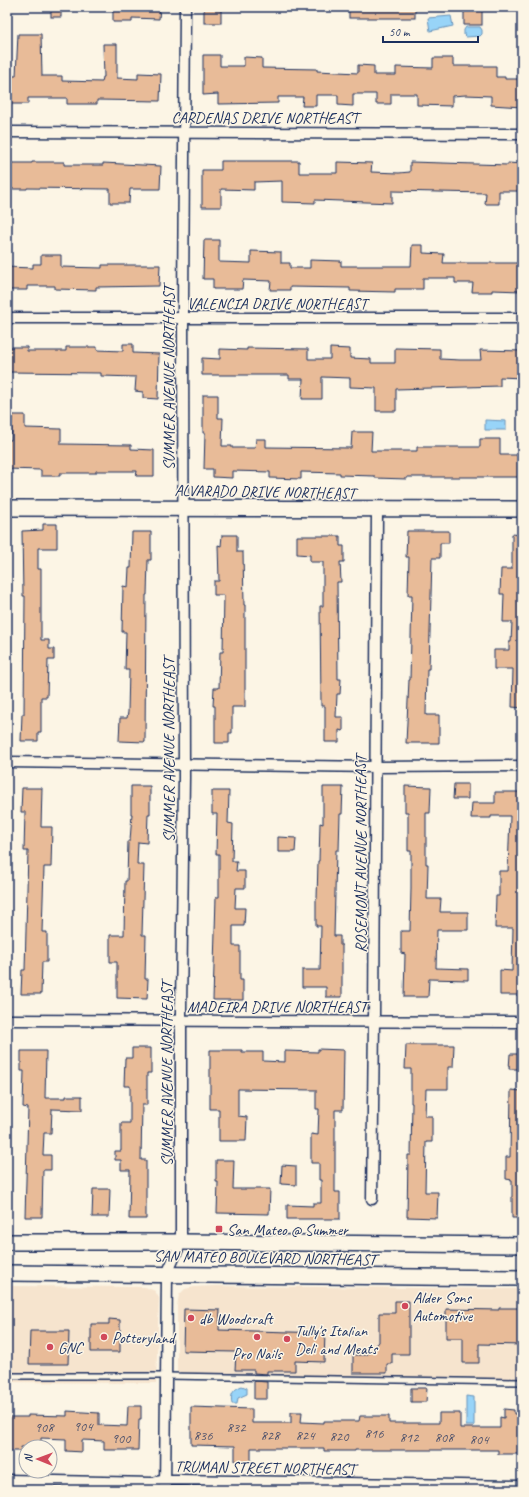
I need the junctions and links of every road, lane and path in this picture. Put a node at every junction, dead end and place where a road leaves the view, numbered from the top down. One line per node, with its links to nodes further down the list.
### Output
1 (185, 7): 3 (street, SUMMER AVENUE NORTHEAST)
2 (7, 132): 3 (street, CARDENAS DRIVE NORTHEAST)
3 (185, 132): 4 (street, CARDENAS DRIVE NORTHEAST); 6 (street, SUMMER AVENUE NORTHEAST)
4 (522, 134)
5 (7, 318): 6 (street, VALENCIA DRIVE NORTHEAST)
6 (183, 318): 7 (street, VALENCIA DRIVE NORTHEAST); 8 (street, SUMMER AVENUE NORTHEAST)
7 (522, 318)
8 (184, 507): 9 (main road, ALVARADO DRIVE NORTHEAST); 11 (main road, ALVARADO DRIVE NORTHEAST); 13 (street, SUMMER AVENUE NORTHEAST)
9 (7, 508)
10 (522, 509): 11 (main road, ALVARADO DRIVE NORTHEAST)
11 (377, 510): 15 (street, ROSEMONT AVENUE NORTHEAST)
12 (7, 762): 13 (street)
13 (184, 764): 15 (street); 17 (street, SUMMER AVENUE NORTHEAST)
14 (522, 766): 15 (street)
15 (376, 767): 18 (street, ROSEMONT AVENUE NORTHEAST)
16 (7, 1020): 17 (street, MADEIRA DRIVE NORTHEAST)
17 (181, 1020): 18 (street, MADEIRA DRIVE NORTHEAST); 22 (street, SUMMER AVENUE NORTHEAST)
18 (374, 1021): 19 (street, MADEIRA DRIVE NORTHEAST); 20 (street, ROSEMONT AVENUE NORTHEAST)
19 (522, 1022)
20 (372, 1199)
21 (7, 1242): 22 (main road, SAN MATEO BOULEVARD NORTHEAST)
22 (181, 1242): 23 (main road, SAN MATEO BOULEVARD NORTHEAST); 25 (street, SUMMER AVENUE NORTHEAST)
23 (522, 1245)
24 (7, 1273): 25 (main road, SAN MATEO BOULEVARD NORTHEAST)
25 (167, 1274): 26 (main road, SAN MATEO BOULEVARD NORTHEAST); 28 (street, SUMMER AVENUE NORTHEAST)
26 (522, 1278)
27 (7, 1376): 28 (lane)
28 (166, 1376): 29 (lane); 31 (street, SUMMER AVENUE NORTHEAST)
29 (522, 1382)
30 (7, 1480): 31 (street, TRUMAN STREET NORTHEAST)
31 (165, 1485): 32 (street, TRUMAN STREET NORTHEAST)
32 (522, 1486)

